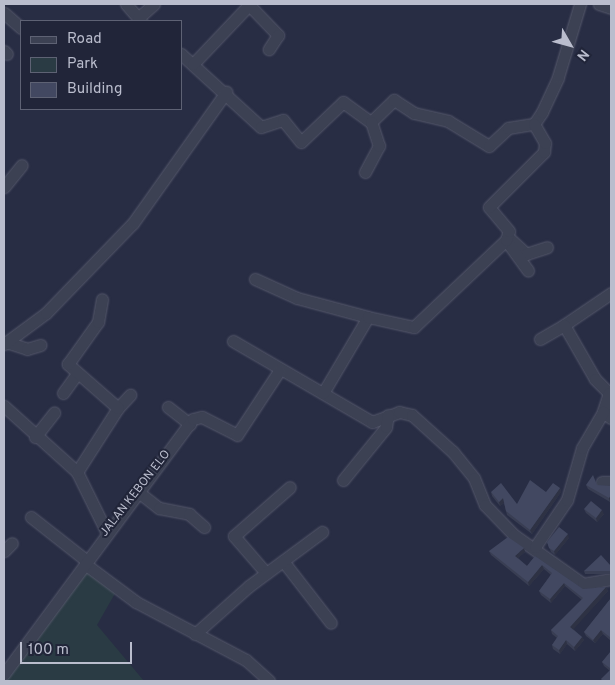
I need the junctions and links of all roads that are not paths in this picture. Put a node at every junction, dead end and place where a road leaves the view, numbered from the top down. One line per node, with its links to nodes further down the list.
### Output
1 (126, 4): 7 (street)
2 (154, 4): 7 (street)
3 (580, 4): 15 (street)
4 (600, 4): 5 (street)
5 (611, 8)
6 (4, 13): 8 (street); 9 (street)
7 (139, 20)
8 (4, 23)
9 (20, 27)
10 (269, 49): 12 (street)
11 (182, 55): 12 (street)
12 (192, 64): 13 (street)
13 (226, 92): 14 (street); 29 (street)
14 (371, 122): 15 (street); 17 (street)
15 (534, 124): 19 (street)
16 (22, 165): 18 (street)
17 (365, 172)
18 (4, 187)
19 (507, 238): 20 (street); 21 (street); 25 (street)
20 (547, 247)
21 (528, 271)
22 (255, 279): 25 (street)
23 (611, 293): 26 (street)
24 (102, 298): 32 (street)
25 (368, 317): 34 (street)
26 (564, 325): 27 (street); 41 (street)
27 (540, 338)
28 (234, 341): 31 (street)
29 (5, 343): 30 (street)
30 (40, 345)
31 (279, 371): 34 (street); 42 (street)
32 (77, 374): 33 (street); 37 (street)
33 (63, 392)
34 (323, 393): 40 (street)
35 (130, 395): 37 (street)
36 (4, 406): 43 (street)
37 (118, 408): 44 (street)
38 (168, 408): 42 (street)
39 (54, 413): 43 (street)
40 (388, 415): 45 (street); 52 (street)
41 (607, 415): 52 (street)
42 (190, 424): 47 (street, JALAN KEBON ELO)
43 (35, 437): 44 (street)
44 (77, 472): 50 (street)
45 (343, 480)
46 (290, 487): 55 (street)
47 (137, 492): 49 (street); 50 (street, JALAN KEBON ELO)
48 (31, 518): 54 (street)
49 (204, 527)
50 (106, 531): 54 (street, JALAN KEBON ELO)
51 (322, 532): 53 (street)
52 (535, 547): 56 (street)
53 (282, 561): 55 (street); 57 (street)
54 (86, 562): 58 (street); 59 (street, JALAN KEBON ELO)
55 (266, 573): 58 (street)
56 (608, 585)
57 (331, 624)
58 (195, 634): 60 (street)
59 (5, 670)
60 (269, 681)

